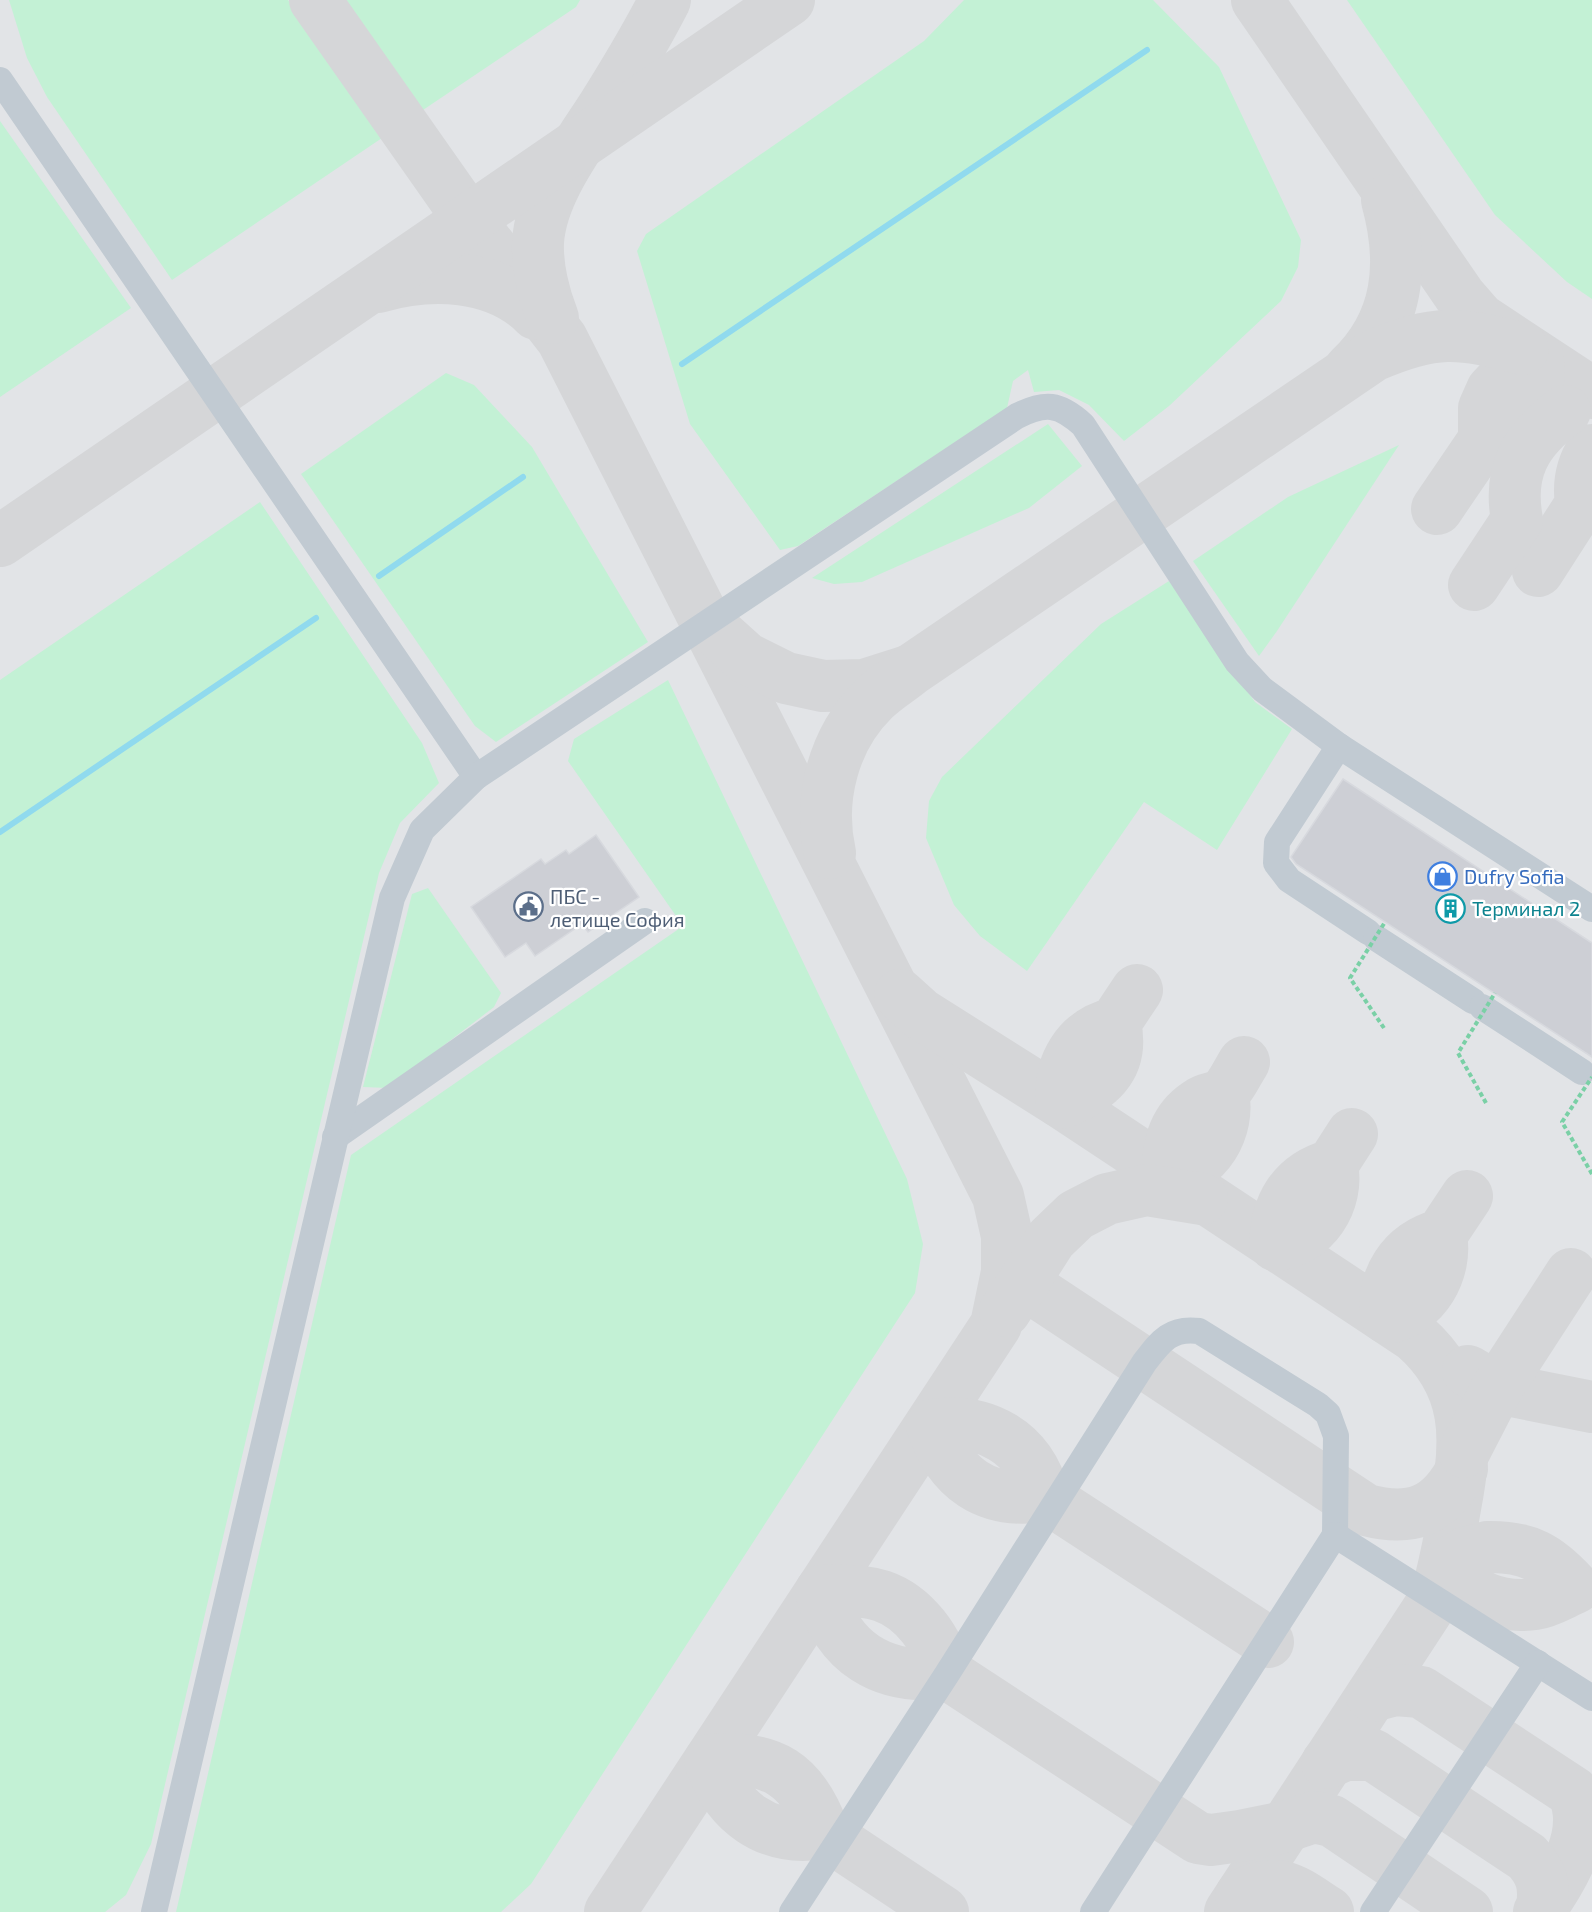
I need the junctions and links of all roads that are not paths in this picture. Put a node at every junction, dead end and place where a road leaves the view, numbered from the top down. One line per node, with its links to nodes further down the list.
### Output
1 (0, 80): 3 (lane)
2 (1339, 747): 3 (lane); 4 (lane); 6 (lane)
3 (476, 777): 7 (lane)
4 (1592, 909)
5 (645, 921): 7 (lane)
6 (1589, 1077)
7 (335, 1137): 13 (lane)
8 (1335, 1535): 9 (lane); 14 (lane); 15 (lane)
9 (1538, 1663): 11 (lane); 16 (lane)
10 (1592, 1676): 11 (lane)
11 (1565, 1680): 12 (lane)
12 (1592, 1698)
13 (154, 1912)
14 (792, 1912)
15 (1093, 1912)
16 (1374, 1912)

